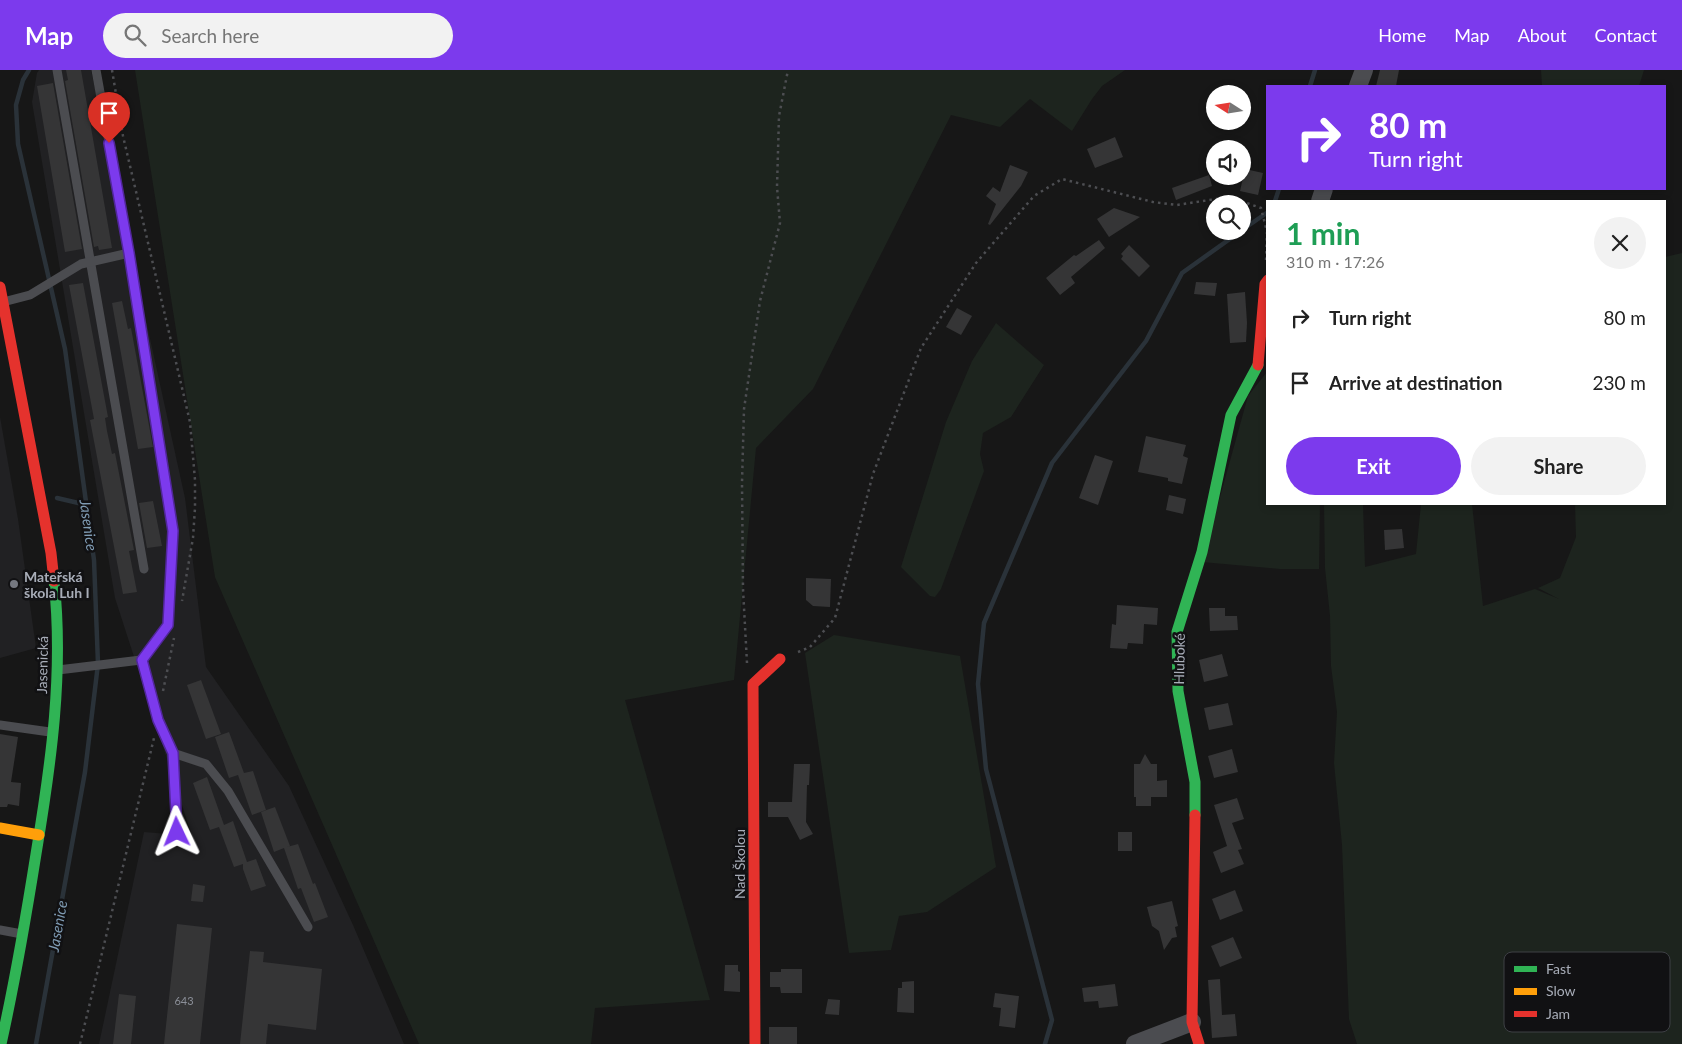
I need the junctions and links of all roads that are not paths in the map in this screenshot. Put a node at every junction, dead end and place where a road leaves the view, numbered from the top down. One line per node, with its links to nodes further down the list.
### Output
1 (57, 70): 6 (lane)
2 (96, 70): 5 (lane)
3 (1364, 70): 4 (street)
4 (1358, 85)
5 (129, 253): 6 (lane); 12 (lane)
6 (90, 261): 9 (lane); 10 (lane)
7 (1266, 282): 23 (street, Hluboké)
8 (0, 286): 9 (street, Jasenická)
9 (3, 302): 13 (street, Jasenická)
10 (144, 569)
11 (780, 659): 25 (street, Nad Školou)
12 (142, 660): 13 (lane); 16 (lane)
13 (58, 670): 15 (street, Jasenická)
14 (0, 725): 15 (lane)
15 (53, 732): 19 (street, Jasenická)
16 (173, 753): 18 (lane); 20 (lane)
17 (0, 828): 19 (street)
18 (177, 832)
19 (39, 835): 22 (street, Jasenická)
20 (308, 928)
21 (0, 930): 22 (lane)
22 (23, 934): 24 (street, Jasenická)
23 (1192, 1022): 26 (street); 27 (street, Hluboké)
24 (1, 1044)
25 (755, 1044)
26 (1135, 1044)
27 (1199, 1044)

